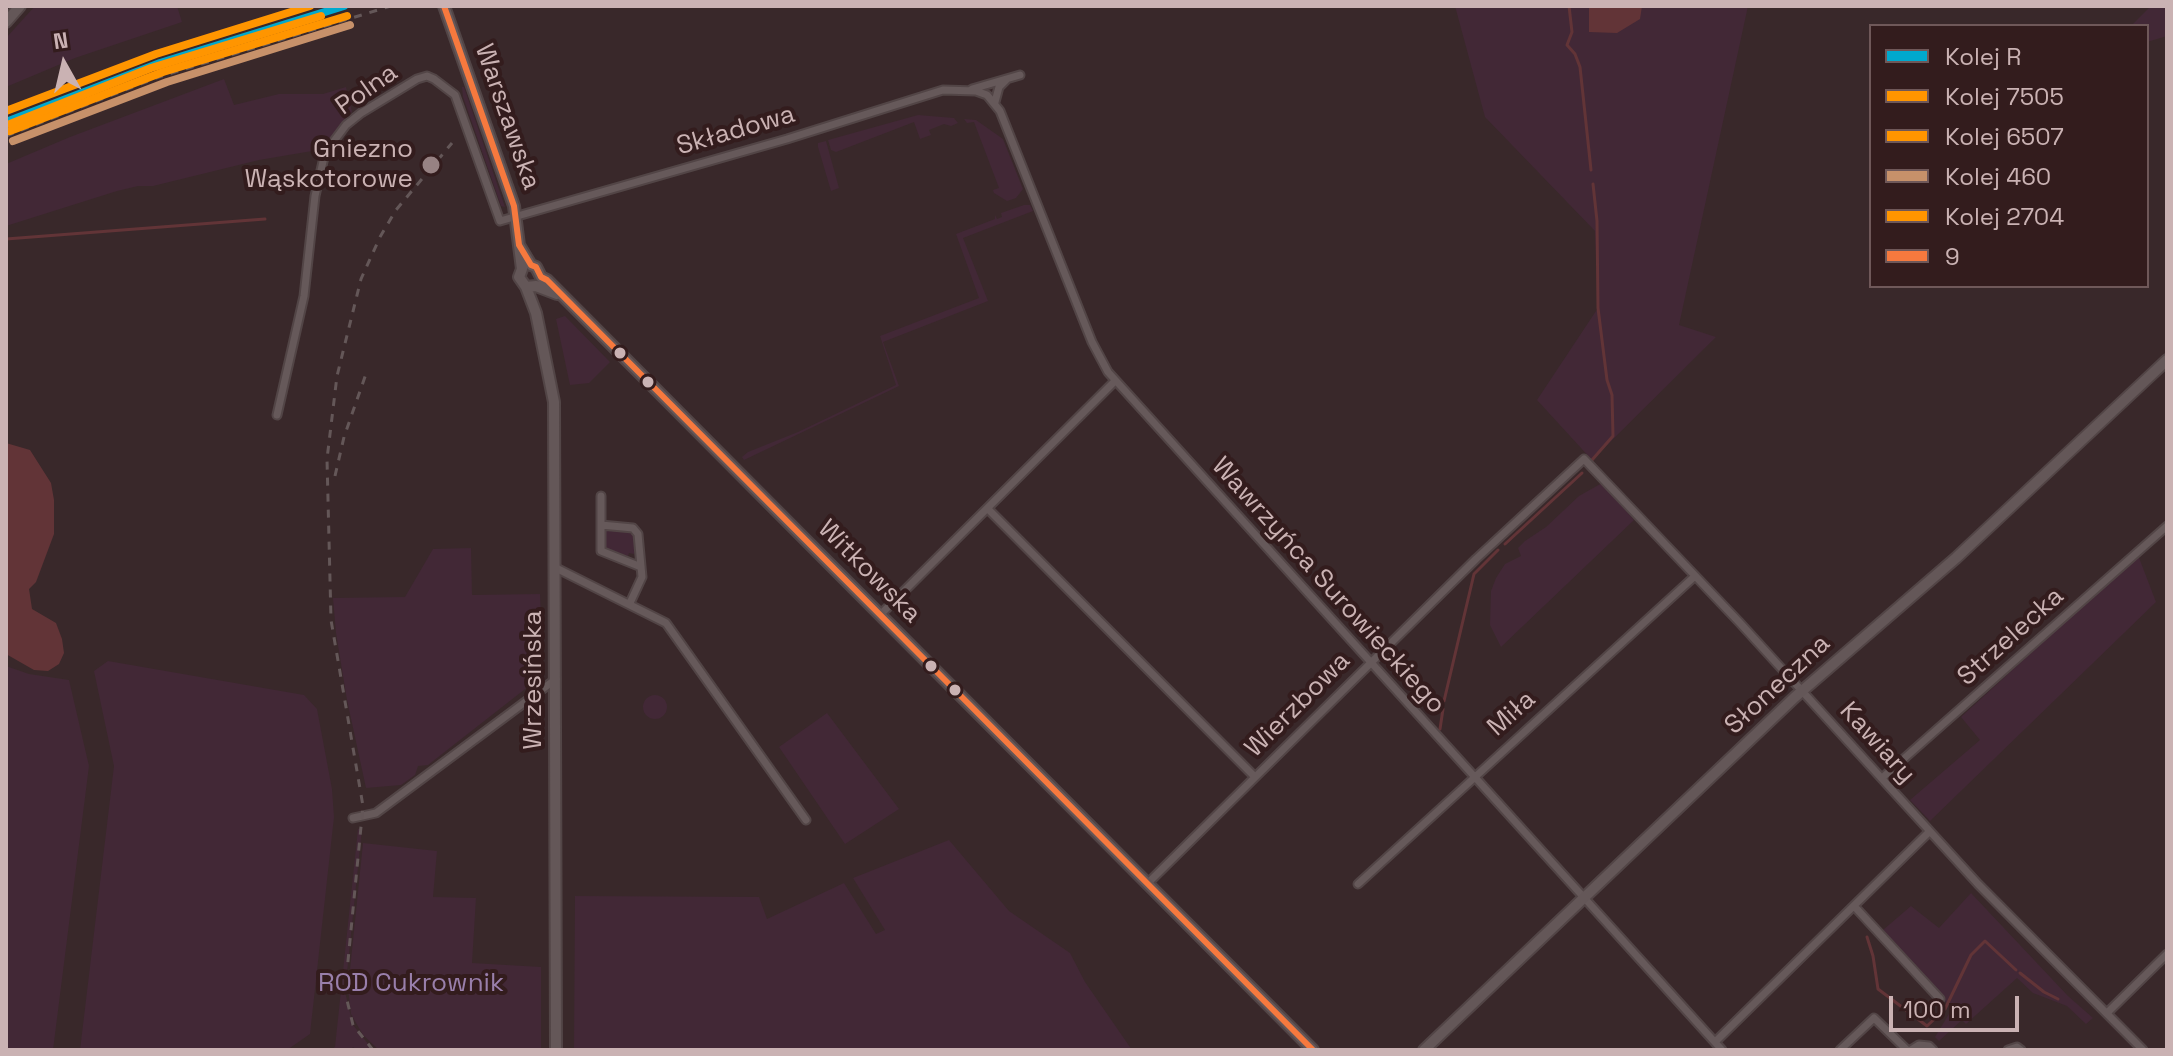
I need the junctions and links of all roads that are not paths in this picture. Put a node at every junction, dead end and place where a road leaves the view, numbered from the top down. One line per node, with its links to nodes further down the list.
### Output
1 (20, 6): 3 (street)
2 (444, 6): 9 (street, Warszawska)
3 (6, 22)
4 (1020, 75): 5 (street, Składowa)
5 (1007, 79): 6 (street, Składowa); 8 (street)
6 (966, 90): 7 (street, Składowa); 9 (street, Składowa)
7 (987, 95): 8 (street, Wawrzyńca Surowieckiego)
8 (995, 102): 15 (street, Wawrzyńca Surowieckiego)
9 (517, 216): 10 (street, Warszawska); 16 (street, Polna)
10 (526, 267): 11 (street, Witkowska); 11 (street, Wrzesińska)
11 (534, 283): 12 (street, Witkowska); 13 (street, Wrzesińska)
12 (557, 294): 13 (street); 26 (street, Witkowska)
13 (536, 308): 23 (street, Wrzesińska)
14 (2167, 360): 29 (street, Słoneczna)
15 (1115, 381): 19 (street); 27 (street, Wawrzyńca Surowieckiego)
16 (277, 415)
17 (1584, 459): 24 (street, Kawiary); 27 (street, Wierzbowa)
18 (601, 496): 20 (street)
19 (988, 509): 26 (street); 30 (street)
20 (601, 525): 22 (street); 22 (street)
21 (2167, 526): 32 (street, Strzelecka)
22 (641, 567): 25 (street)
23 (556, 568): 25 (street); 28 (street, Wrzesińska)
24 (1695, 576): 29 (street, Kawiary); 31 (street, Miła)
25 (630, 603): 34 (street)
26 (880, 615): 36 (street, Witkowska)
27 (1370, 662): 30 (street, Wierzbowa); 31 (street, Wawrzyńca Surowieckiego)
28 (556, 679): 33 (street); 44 (street, Wrzesińska)
29 (1802, 691): 32 (street, Kawiary); 38 (street, Słoneczna)
30 (1255, 777): 36 (street, Wierzbowa)
31 (1473, 777): 37 (street, Miła); 38 (street, Wawrzyńca Surowieckiego)
32 (1882, 778): 35 (street, Kawiary)
33 (353, 818)
34 (806, 820)
35 (1929, 832): 39 (street); 42 (street, Kawiary)
36 (1148, 883): 45 (street, Witkowska)
37 (1358, 884)
38 (1583, 898): 43 (street, Wawrzyńca Surowieckiego); 46 (street, Słoneczna)
39 (1854, 906): 41 (street); 43 (street)
40 (2167, 954): 42 (street)
41 (1940, 999)
42 (2107, 1013): 53 (street, Kawiary)
43 (1715, 1042): 47 (street, Wawrzyńca Surowieckiego)
44 (556, 1050)
45 (1313, 1050)
46 (1424, 1050)
47 (1722, 1050)
48 (1840, 1050): 49 (street)
49 (1909, 1050): 50 (street)
50 (1933, 1050)
51 (2008, 1050): 52 (street)
52 (2021, 1050)
53 (2143, 1050)

